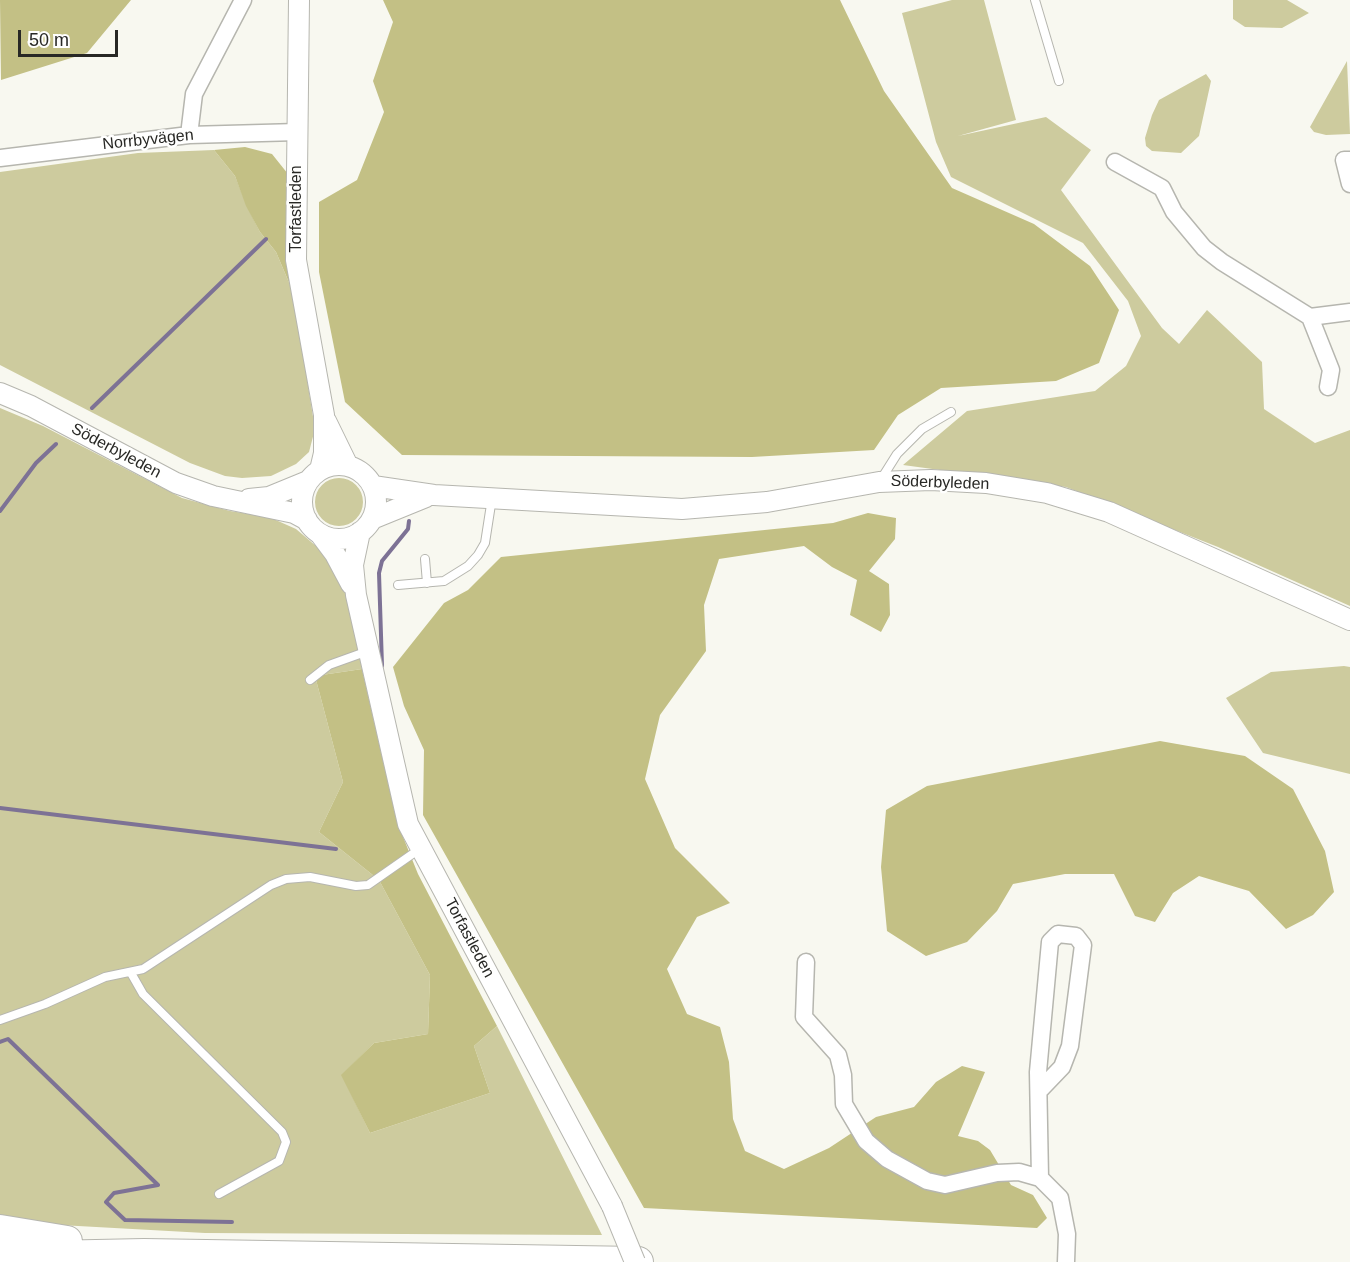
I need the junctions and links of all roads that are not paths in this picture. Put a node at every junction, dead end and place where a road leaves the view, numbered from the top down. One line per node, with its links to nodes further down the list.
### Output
1 (243, 0): 6 (street)
2 (299, 0): 5 (street, Torfastleden)
3 (1035, 0): 4 (lane)
4 (1059, 81)
5 (298, 132): 6 (street, Norrbyvägen); 16 (street, Torfastleden)
6 (189, 135): 7 (street, Norrbyvägen)
7 (0, 158)
8 (1347, 160): 10 (street)
9 (1114, 162): 12 (street)
10 (1350, 184)
11 (1350, 312): 12 (street)
12 (1310, 317): 13 (street)
13 (1328, 387)
14 (0, 393): 23 (street, Söderbyleden)
15 (951, 412): 19 (lane)
16 (324, 416): 17 (street, Torfastleden); 18 (street, Torfastleden)
17 (348, 466): 18 (street); 20 (street)
18 (314, 476): 23 (street, Söderbyleden); 25 (street)
19 (879, 482): 22 (street, Söderbyleden); 30 (street, Söderbyleden)
20 (373, 486): 21 (street, Söderbyleden); 24 (street)
21 (434, 495): 22 (street, Söderbyleden); 24 (street, Söderbyleden)
22 (492, 497): 27 (lane)
23 (235, 500): 25 (street, Söderbyleden)
24 (366, 525): 25 (street); 29 (street, Torfastleden)
25 (313, 527): 29 (street, Torfastleden)
26 (424, 559): 27 (lane)
27 (427, 583): 28 (lane)
28 (398, 585)
29 (356, 595): 31 (street, Torfastleden)
30 (1350, 620)
31 (369, 651): 32 (lane); 33 (street, Torfastleden)
32 (310, 680)
33 (421, 848): 35 (lane); 43 (street, Torfastleden, bridge)
34 (806, 962): 38 (street)
35 (131, 973): 36 (lane); 39 (lane)
36 (0, 1020)
37 (1039, 1091): 37 (street); 38 (street)
38 (1040, 1178): 44 (street)
39 (219, 1194)
40 (0, 1230): 41 (highway)
41 (144, 1254): 42 (highway); 43 (highway)
42 (0, 1257)
43 (637, 1262)
44 (1066, 1262)

